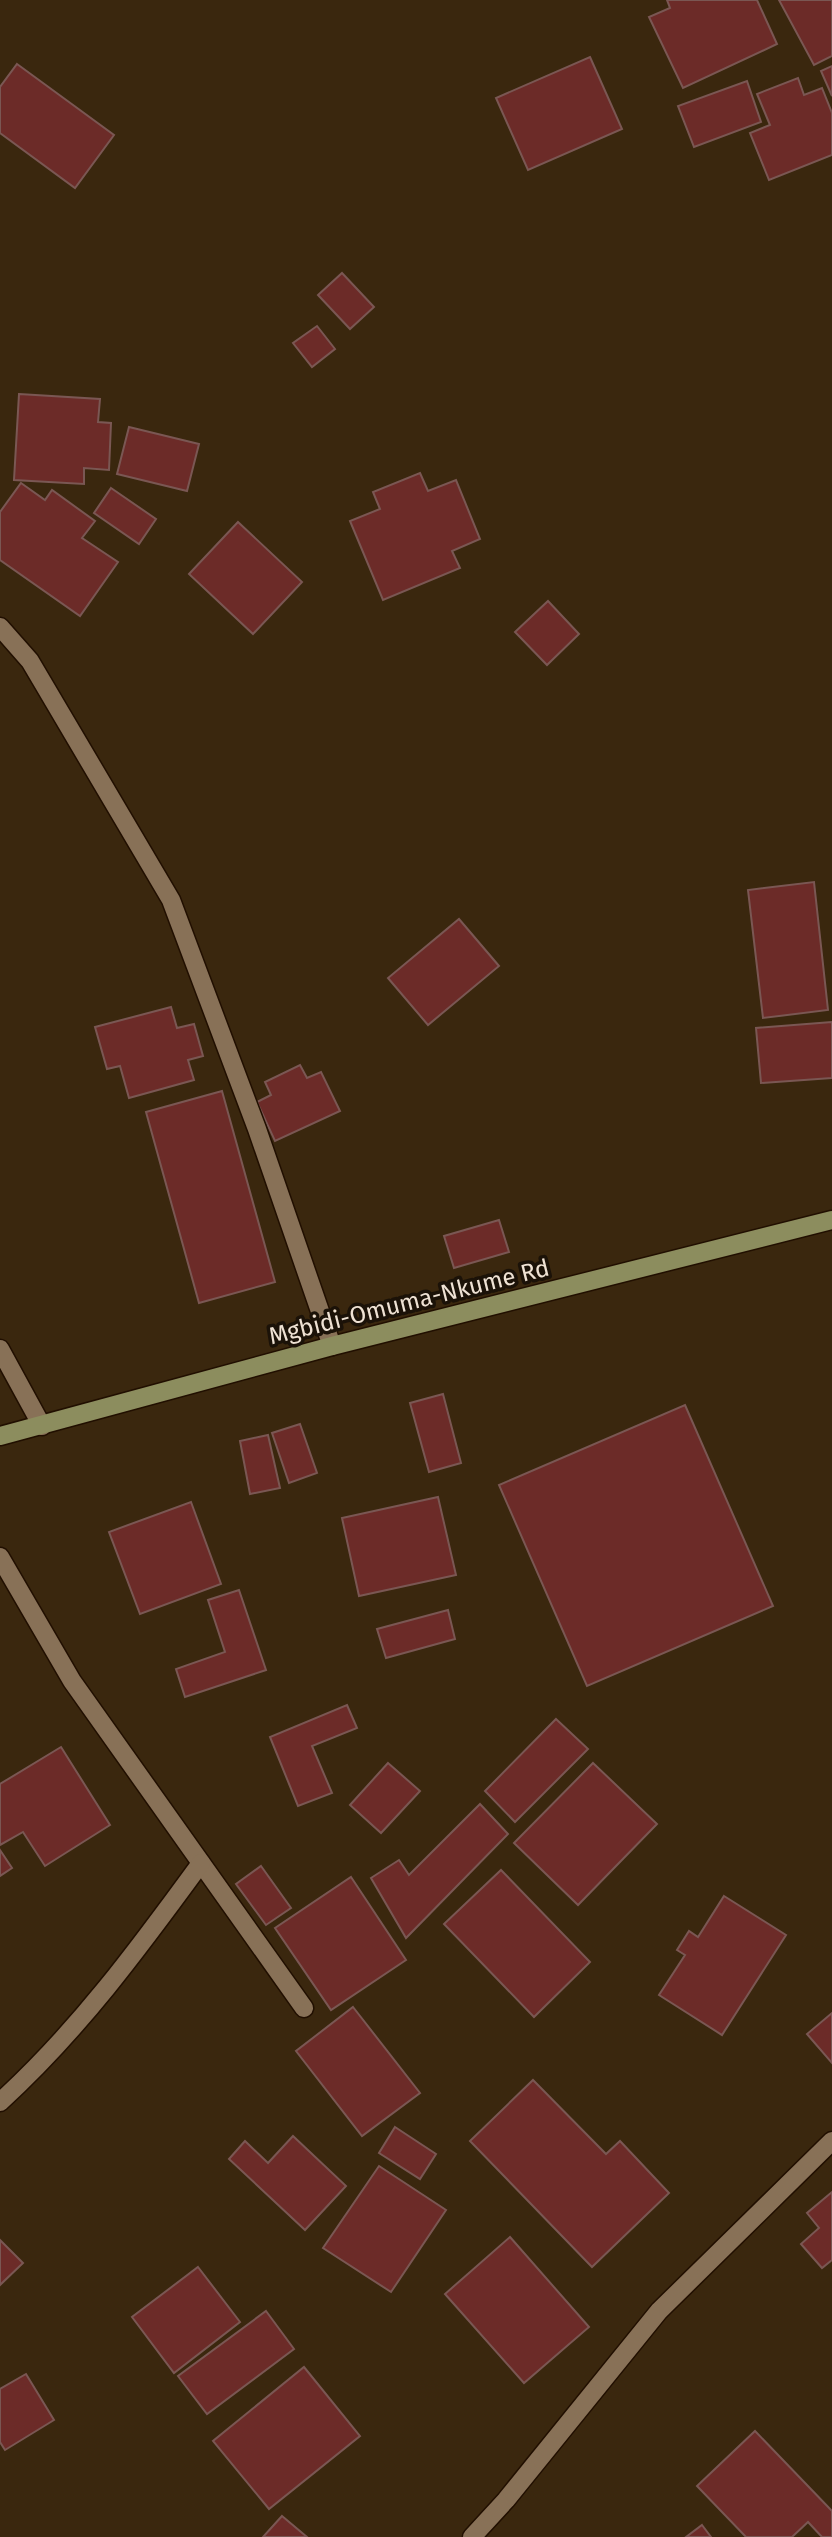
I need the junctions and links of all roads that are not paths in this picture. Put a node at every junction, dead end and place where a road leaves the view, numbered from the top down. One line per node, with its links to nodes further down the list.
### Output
1 (0, 627): 3 (street)
2 (832, 1220): 3 (street, Mgbidi-Omuma-Nkume Rd)
3 (332, 1346): 5 (street, Mgbidi-Omuma-Nkume Rd)
4 (0, 1349): 5 (street)
5 (43, 1426): 6 (street, Mgbidi-Omuma-Nkume Rd)
6 (0, 1436)
7 (0, 1557): 8 (street)
8 (201, 1863): 9 (street); 10 (street)
9 (304, 2008)
10 (0, 2102)
11 (832, 2141): 12 (street)
12 (472, 2537)

